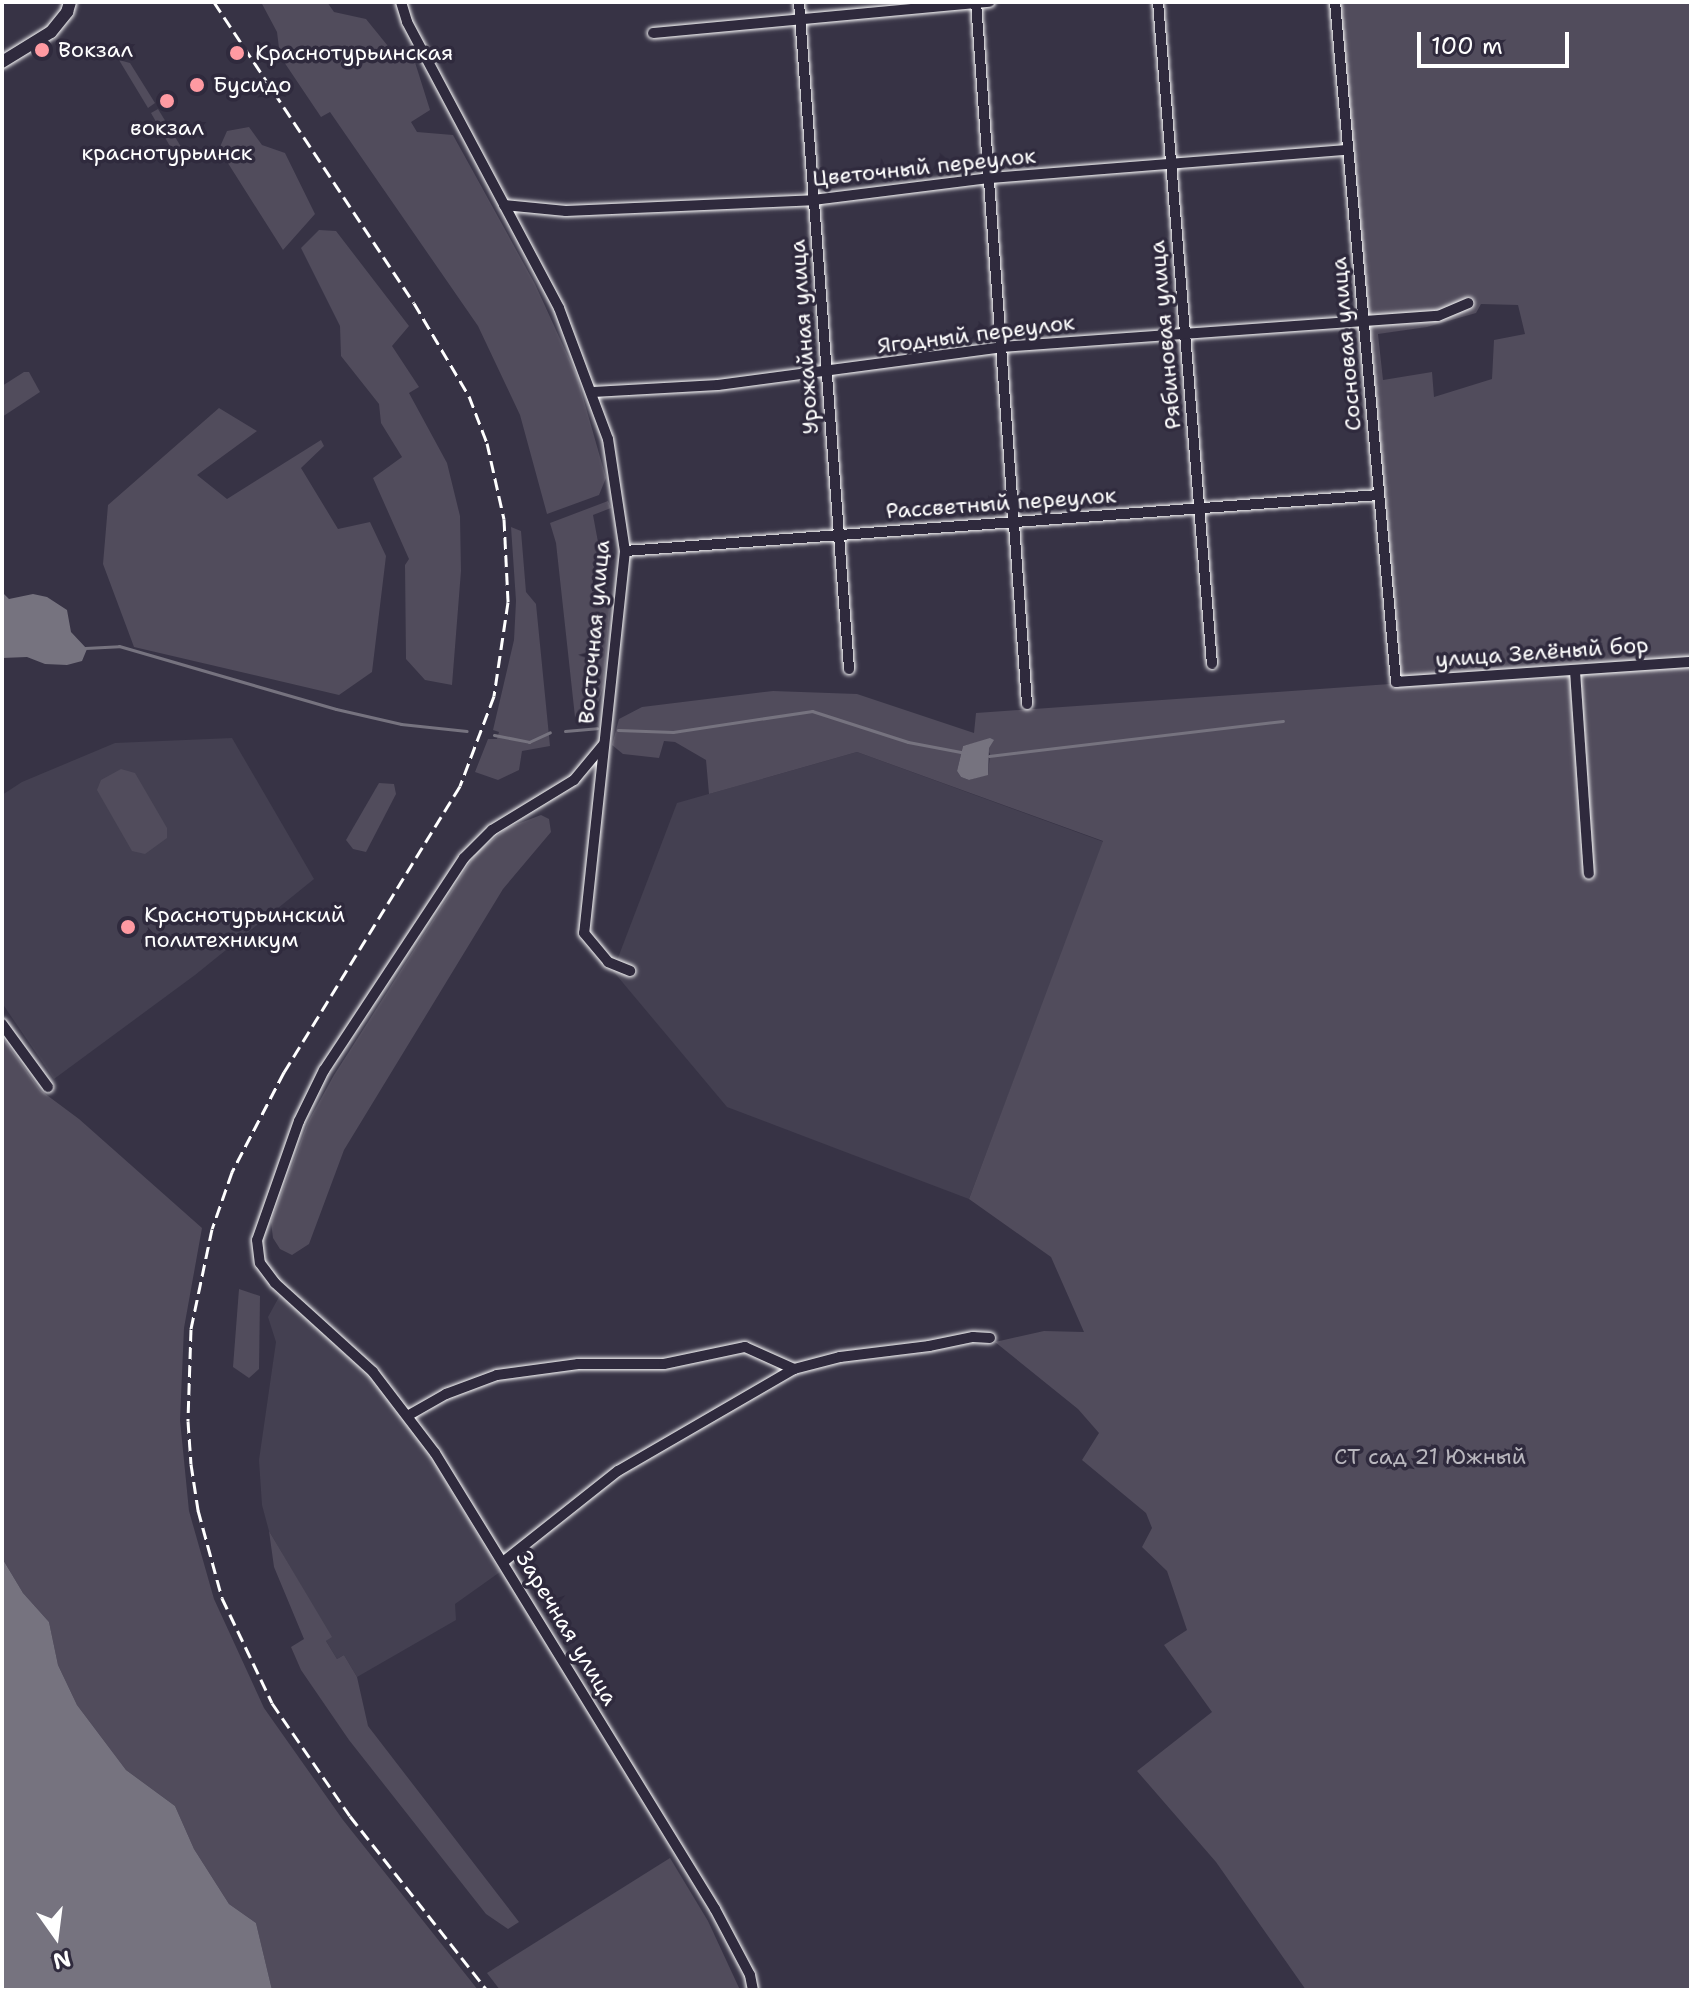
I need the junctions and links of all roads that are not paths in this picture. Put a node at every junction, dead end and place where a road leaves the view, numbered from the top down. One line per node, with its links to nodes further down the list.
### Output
1 (70, 2): 10 (main road)
2 (401, 2): 15 (street, Восточная улица)
3 (799, 2): 8 (street, Урожайная улица)
4 (976, 2): 5 (street); 8 (street); 13 (street)
5 (990, 2)
6 (1158, 2): 12 (street, Рябиновая улица)
7 (1335, 2): 11 (street, Сосновая улица)
8 (800, 18): 9 (street); 14 (street, Урожайная улица)
9 (653, 33)
10 (2, 62)
11 (1348, 150): 12 (street, Цветочный переулок); 17 (street, Сосновая улица)
12 (1171, 163): 13 (street, Цветочный переулок); 18 (street, Рябиновая улица)
13 (989, 178): 14 (street, Цветочный переулок); 19 (street)
14 (813, 200): 15 (street, Цветочный переулок); 20 (street, Урожайная улица)
15 (504, 205): 21 (street, Восточная улица)
16 (1468, 303): 17 (street, Ягодный переулок)
17 (1364, 323): 18 (street, Ягодный переулок); 22 (street, Сосновая улица)
18 (1185, 335): 19 (street, Ягодный переулок); 23 (street, Рябиновая улица)
19 (1001, 347): 20 (street, Ягодный переулок); 24 (street)
20 (826, 373): 21 (street, Ягодный переулок); 25 (street, Урожайная улица)
21 (593, 392): 26 (street, Восточная улица)
22 (1379, 495): 23 (street, Рассветный переулок); 31 (street, Сосновая улица)
23 (1199, 508): 24 (street, Рассветный переулок); 28 (street, Рябиновая улица)
24 (1014, 522): 25 (street, Рассветный переулок); 32 (street)
25 (839, 535): 26 (street, Рассветный переулок); 29 (street, Урожайная улица)
26 (625, 551): 33 (street, Восточная улица)
27 (1691, 662): 30 (street, улица Зелёный бор)
28 (1212, 664)
29 (849, 669)
30 (1575, 671): 31 (street, улица Зелёный бор); 34 (street)
31 (1396, 682)
32 (1027, 704)
33 (604, 744): 35 (street); 38 (street, Восточная улица)
34 (1589, 874)
35 (630, 971)
36 (2, 1024): 37 (street)
37 (48, 1087)
38 (308, 1313): 41 (street, Заречная улица)
39 (990, 1338): 40 (street)
40 (794, 1369): 41 (street); 42 (street)
41 (409, 1415): 42 (street, Заречная улица)
42 (503, 1562): 43 (street, Заречная улица)
43 (753, 1990)

